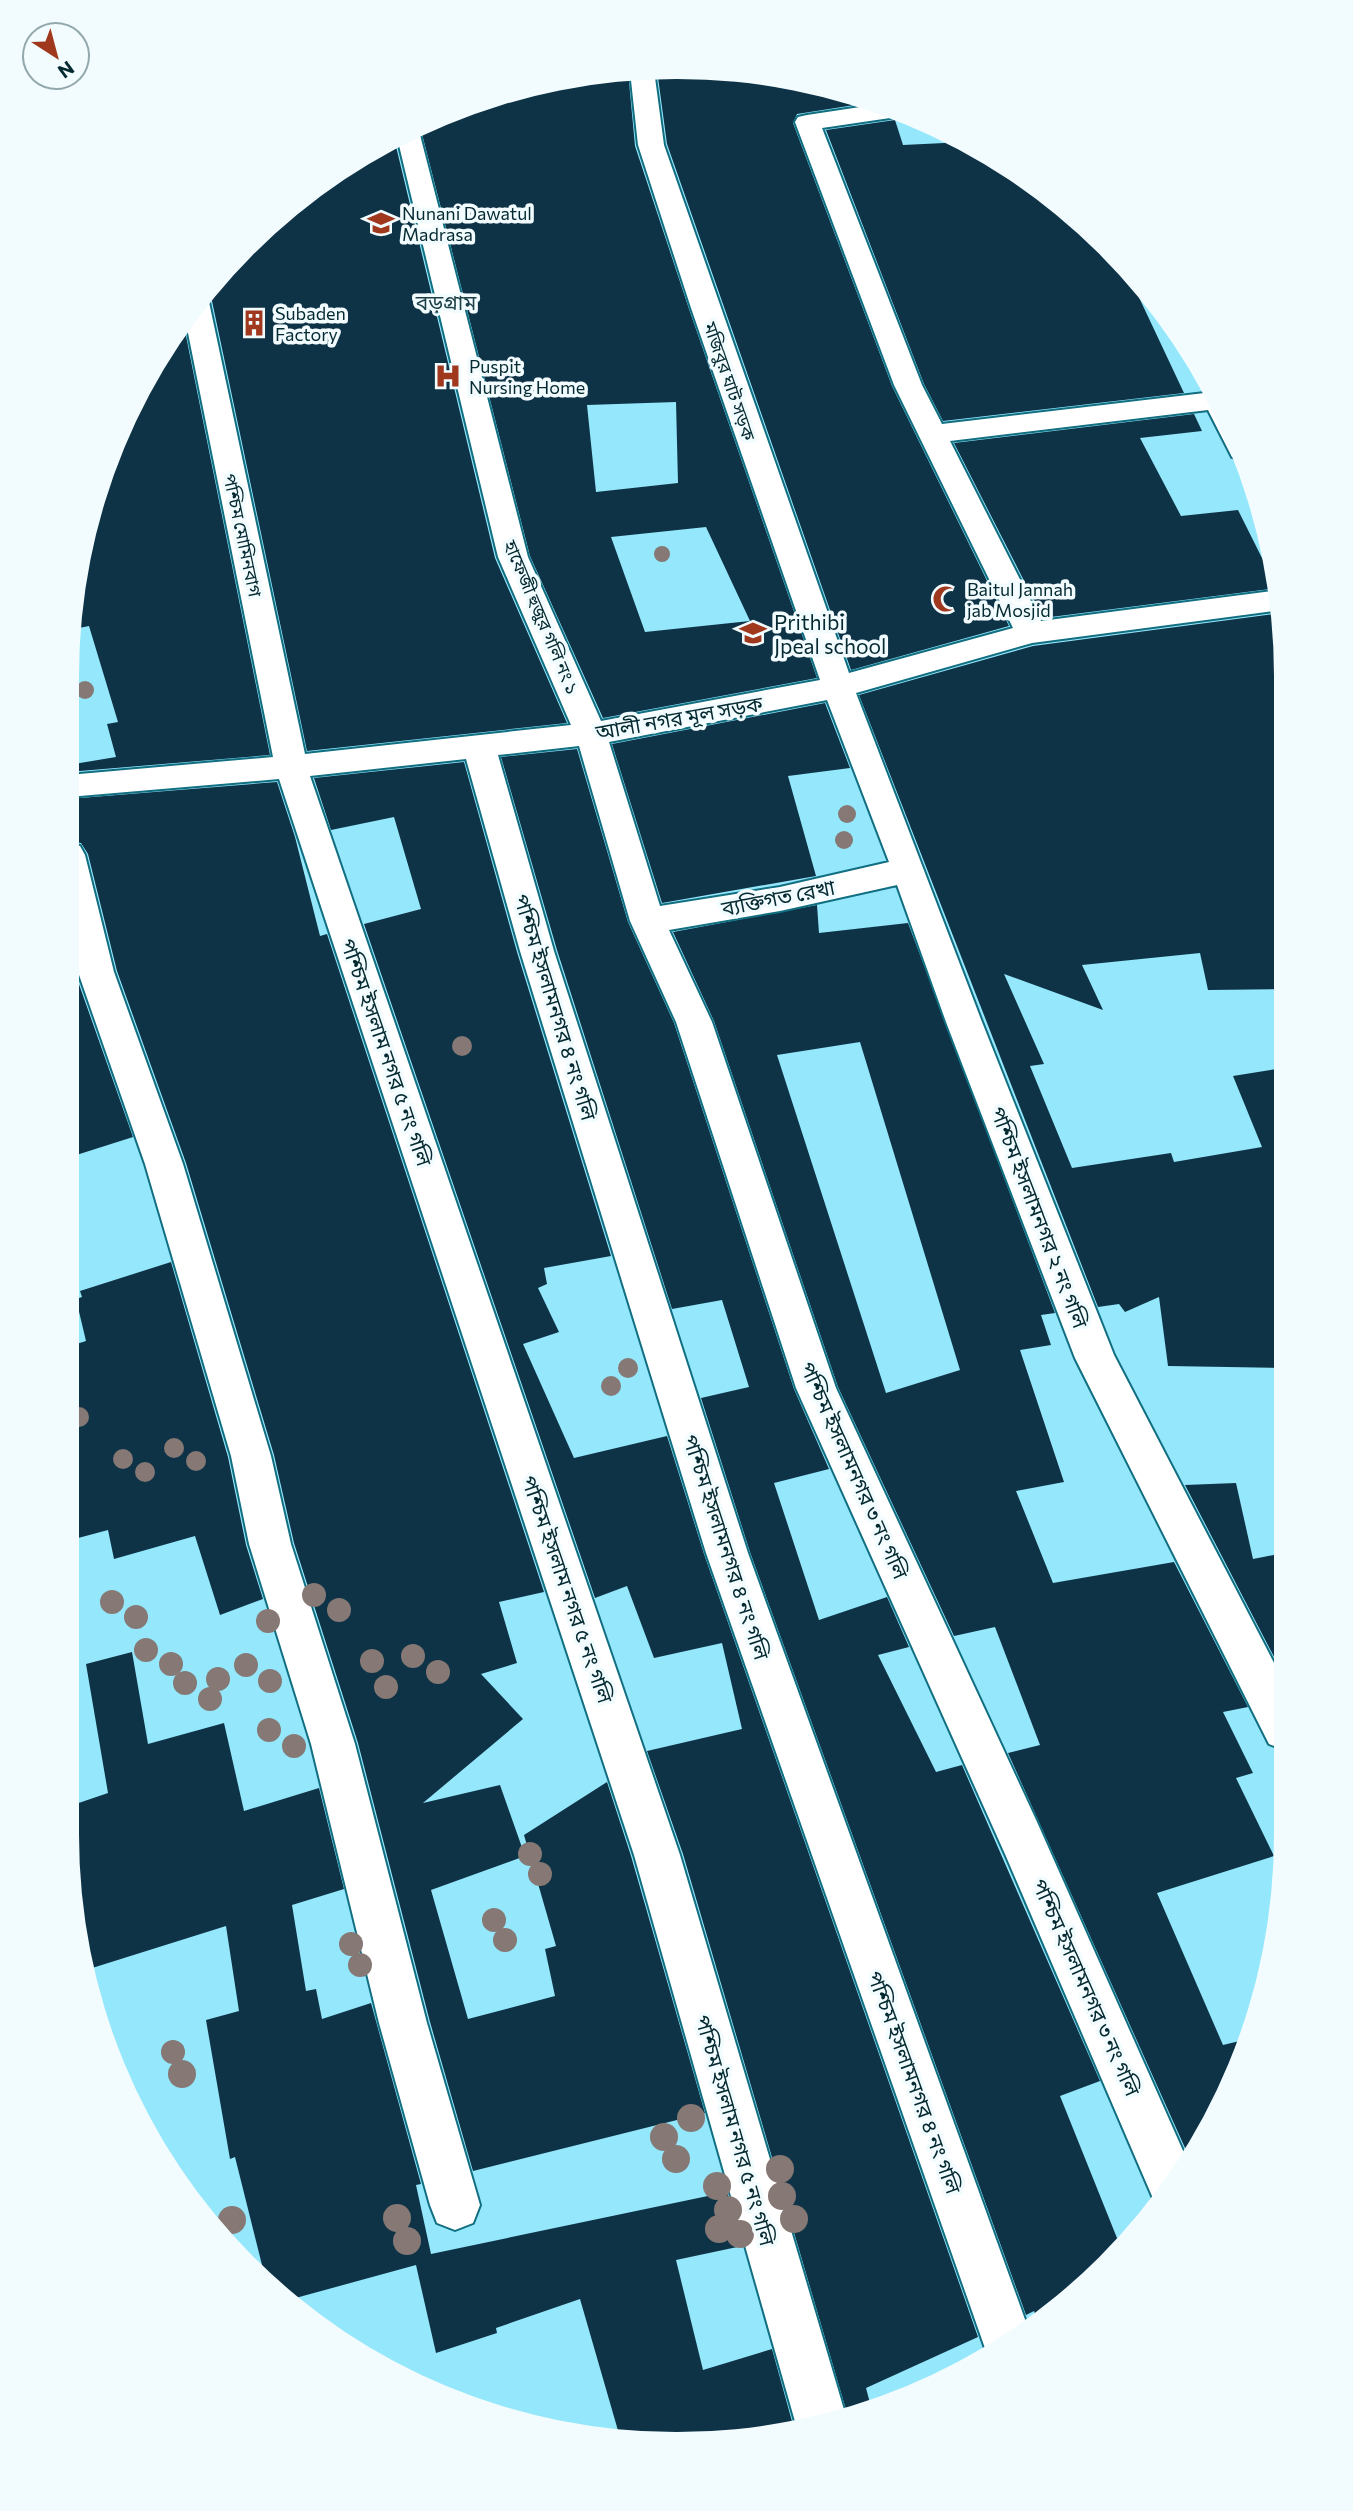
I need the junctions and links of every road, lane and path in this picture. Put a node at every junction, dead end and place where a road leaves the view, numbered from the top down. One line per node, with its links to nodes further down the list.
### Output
1 (643, 80): 9 (street, মজিবুর ঘাট সড়ক)
2 (876, 113): 6 (street)
3 (410, 141): 10 (street, হাফেজী হুজুর গলি নং ১)
4 (198, 318): 12 (street, পশ্চিম মোমিনবাগ)
5 (1208, 403): 6 (street)
6 (933, 434): 8 (street)
7 (1269, 602): 8 (street, আলী নগর মূল সড়ক)
8 (1031, 633): 9 (street, আলী নগর মূল সড়ক)
9 (838, 688): 10 (street, আলী নগর মূল সড়ক); 14 (street, পশ্চিম ইসলামনগর ২ নং গলি)
10 (591, 734): 11 (street, আলী নগর মূল সড়ক); 16 (street, পশ্চিম ইসলামনগর ৩ নং গলি)
11 (479, 746): 12 (street, আলী নগর মূল সড়ক); 20 (street, পশ্চিম ইসলামনগর ৪ নং গলি)
12 (291, 767): 13 (street, আলী নগর মূল সড়ক); 21 (street, পশ্চিম ইসলাম নগর ৫ নং গলি)
13 (79, 785)
14 (909, 870): 16 (street, ব্যক্তিগত রেখা); 17 (street, পশ্চিম ইসলামনগর ২ নং গলি)
15 (79, 901): 19 (street)
16 (647, 921): 18 (street, পশ্চিম ইসলামনগর ৩ নং গলি)
17 (1274, 1707)
18 (1168, 2175)
19 (455, 2205)
20 (1005, 2334)
21 (819, 2415)

